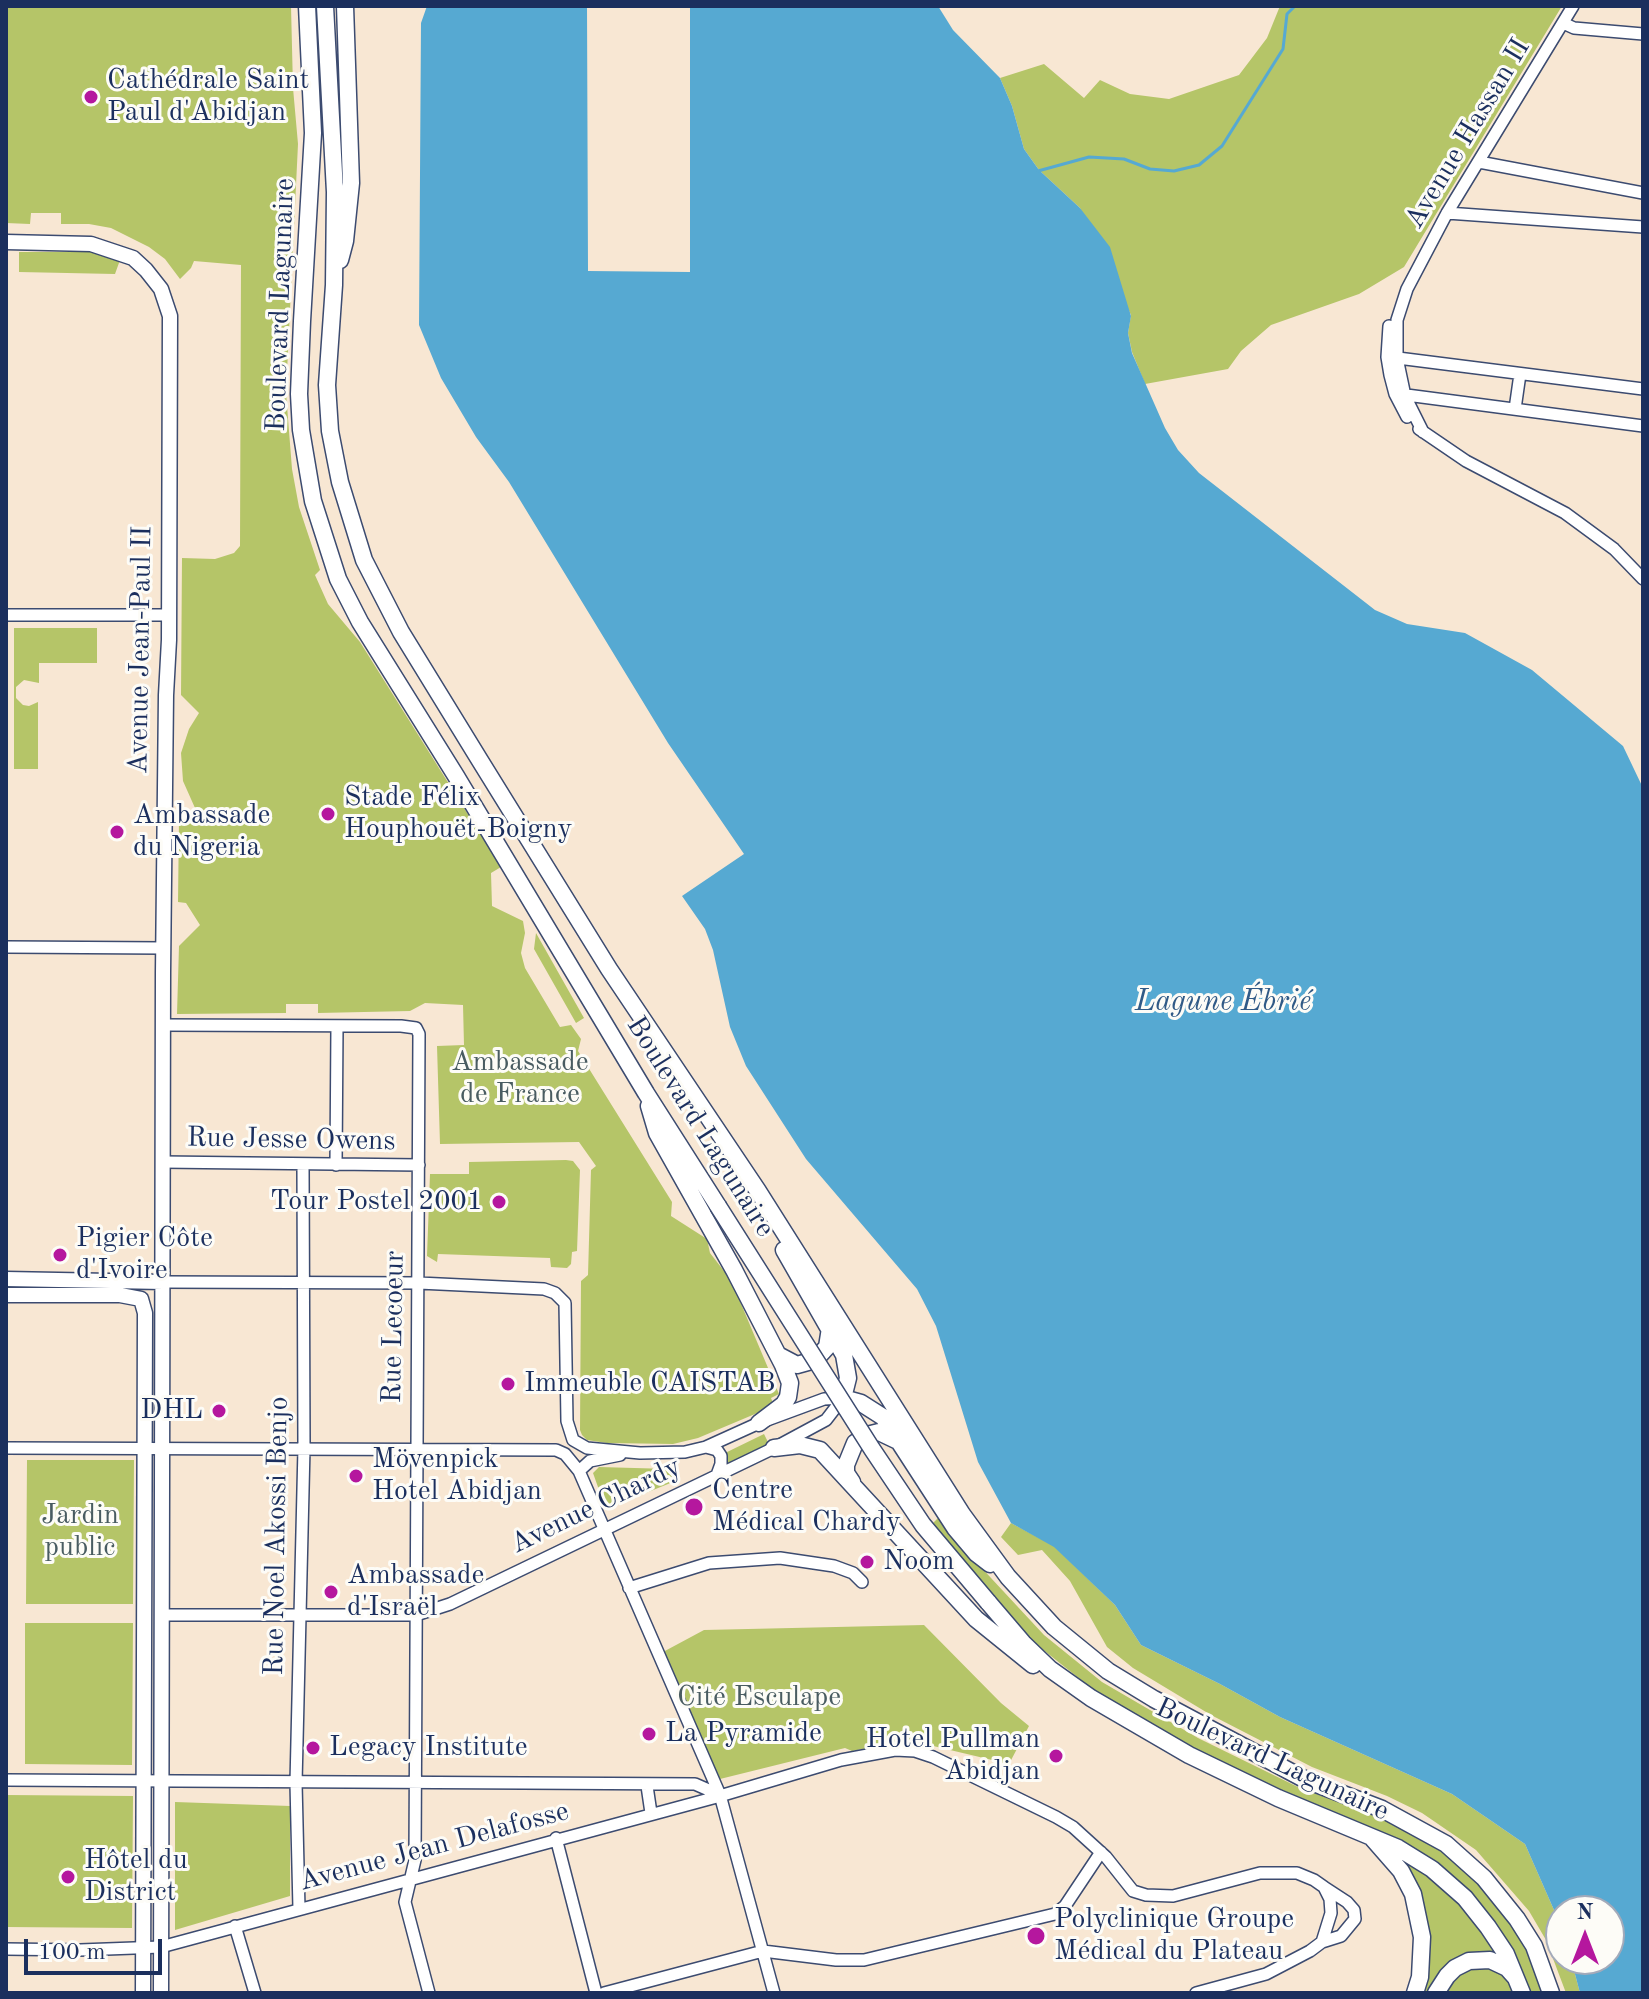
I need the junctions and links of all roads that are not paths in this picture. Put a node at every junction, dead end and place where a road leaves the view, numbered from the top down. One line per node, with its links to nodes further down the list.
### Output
1 (307, 6): 26 (highway, Boulevard Lagunaire)
2 (325, 6): 12 (highway, Boulevard Lagunaire)
3 (345, 6): 12 (highway)
4 (1573, 6): 5 (street, Avenue Hassan II)
5 (1563, 23): 6 (street); 7 (street, Avenue Hassan II)
6 (1643, 34)
7 (1479, 162): 8 (street); 9 (street, Avenue Hassan II)
8 (1643, 193)
9 (1447, 213): 10 (street); 13 (street, Avenue Hassan II)
10 (1643, 227)
11 (6, 242): 21 (main road, Avenue Jean-Paul II)
12 (334, 285): 31 (highway, Boulevard Lagunaire)
13 (1392, 358): 14 (street); 16 (street, Avenue Hassan II)
14 (1520, 374): 15 (street); 17 (street)
15 (1643, 389)
16 (1400, 395): 17 (street); 19 (street, Avenue Hassan II)
17 (1515, 409): 18 (street)
18 (1643, 426)
19 (1643, 579)
20 (6, 615): 21 (street)
21 (169, 615): 23 (main road, Avenue Jean-Paul II)
22 (6, 947): 23 (street)
23 (163, 948): 24 (main road, Avenue Jean-Paul II)
24 (163, 1025): 25 (street, Rue Lecoeur); 27 (main road, Avenue Jean-Paul II)
25 (337, 1026): 29 (street); 30 (street, Rue Lecoeur)
26 (646, 1093): 39 (highway); 63 (highway, Boulevard Lagunaire, bridge)
27 (162, 1162): 28 (street, Rue Jesse Owens); 33 (main road, Avenue Jean-Paul II)
28 (303, 1165): 29 (street, Rue Jesse Owens); 34 (street, Rue Noel Akossi Benjo)
29 (336, 1165): 30 (street, Rue Jesse Owens)
30 (419, 1165): 35 (street, Rue Lecoeur)
31 (758, 1191): 38 (highway); 57 (highway, Boulevard Lagunaire)
32 (6, 1279): 33 (main road)
33 (163, 1282): 34 (street); 37 (main road); 47 (main road, Avenue Jean-Paul II)
34 (303, 1282): 35 (street); 48 (street, Rue Noel Akossi Benjo)
35 (419, 1283): 41 (street); 50 (street, Rue Lecoeur)
36 (6, 1295): 37 (main road)
37 (141, 1299): 46 (main road)
38 (830, 1328): 39 (highway); 40 (highway)
39 (778, 1355): 42 (highway)
40 (843, 1398): 42 (street); 43 (highway); 49 (street, Avenue Chardy)
41 (567, 1421): 51 (street); 52 (street)
42 (759, 1423): 44 (street)
43 (901, 1443): 55 (highway); 57 (highway)
44 (706, 1447): 52 (street); 54 (street)
45 (6, 1448): 46 (street)
46 (145, 1448): 47 (street); 65 (main road)
47 (163, 1448): 48 (street); 60 (main road, Avenue Jean-Paul II)
48 (304, 1448): 50 (street); 61 (street, Rue Noel Akossi Benjo)
49 (774, 1448): 54 (street, Avenue Chardy); 55 (highway)
50 (416, 1450): 51 (street); 62 (street, Rue Lecoeur)
51 (556, 1450): 53 (street)
52 (640, 1453): 53 (street)
53 (579, 1471): 56 (street)
54 (717, 1475): 56 (street, Avenue Chardy)
55 (860, 1493): 63 (highway)
56 (603, 1529): 59 (street); 62 (street, Avenue Chardy)
57 (1008, 1577): 95 (highway, Boulevard Lagunaire)
58 (862, 1582): 59 (street)
59 (629, 1588): 70 (street)
60 (162, 1615): 61 (street, Avenue Chardy); 66 (main road, Avenue Jean-Paul II)
61 (299, 1615): 62 (street, Avenue Chardy); 67 (street, Rue Noel Akossi Benjo)
62 (416, 1615): 68 (street, Rue Lecoeur)
63 (1189, 1755): 72 (highway, Boulevard Lagunaire)
64 (7, 1780): 65 (street)
65 (145, 1780): 66 (street); 81 (main road)
66 (162, 1781): 67 (street); 80 (main road, Avenue Jean-Paul II)
67 (296, 1783): 68 (street); 77 (street, Rue Noel Akossi Benjo)
68 (415, 1783): 69 (street); 75 (street, Rue Lecoeur)
69 (647, 1786): 70 (street); 71 (street)
70 (720, 1795): 71 (street, Avenue Jean Delafosse); 74 (street, Avenue Jean Delafosse); 83 (street)
71 (651, 1813): 73 (street, Avenue Jean Delafosse)
72 (1369, 1835): 84 (highway, Boulevard Lagunaire); 93 (highway)
73 (556, 1838): 75 (street, Avenue Jean Delafosse); 89 (street)
74 (1101, 1852): 76 (street, Avenue Jean Delafosse); 83 (street)
75 (410, 1880): 77 (street, Avenue Jean Delafosse); 88 (street, Rue Lecoeur)
76 (1324, 1887): 79 (street); 79 (street, Avenue Jean Delafosse)
77 (299, 1909): 78 (street, Avenue Jean Delafosse)
78 (235, 1926): 80 (street, Avenue Jean Delafosse); 87 (street)
79 (1322, 1942): 92 (street)
80 (161, 1947): 81 (street, Avenue Jean Delafosse); 86 (main road, Avenue Jean-Paul II)
81 (144, 1948): 82 (street, Avenue Jean Delafosse); 85 (main road)
82 (6, 1949)
83 (763, 1951): 90 (street); 91 (street)
84 (1520, 1987): 94 (highway)
85 (143, 1993)
86 (161, 1993)
87 (255, 1993)
88 (429, 1993)
89 (596, 1993)
90 (604, 1993)
91 (774, 1993)
92 (1196, 1993)
93 (1415, 1993)
94 (1436, 1993)
95 (1551, 1993)

